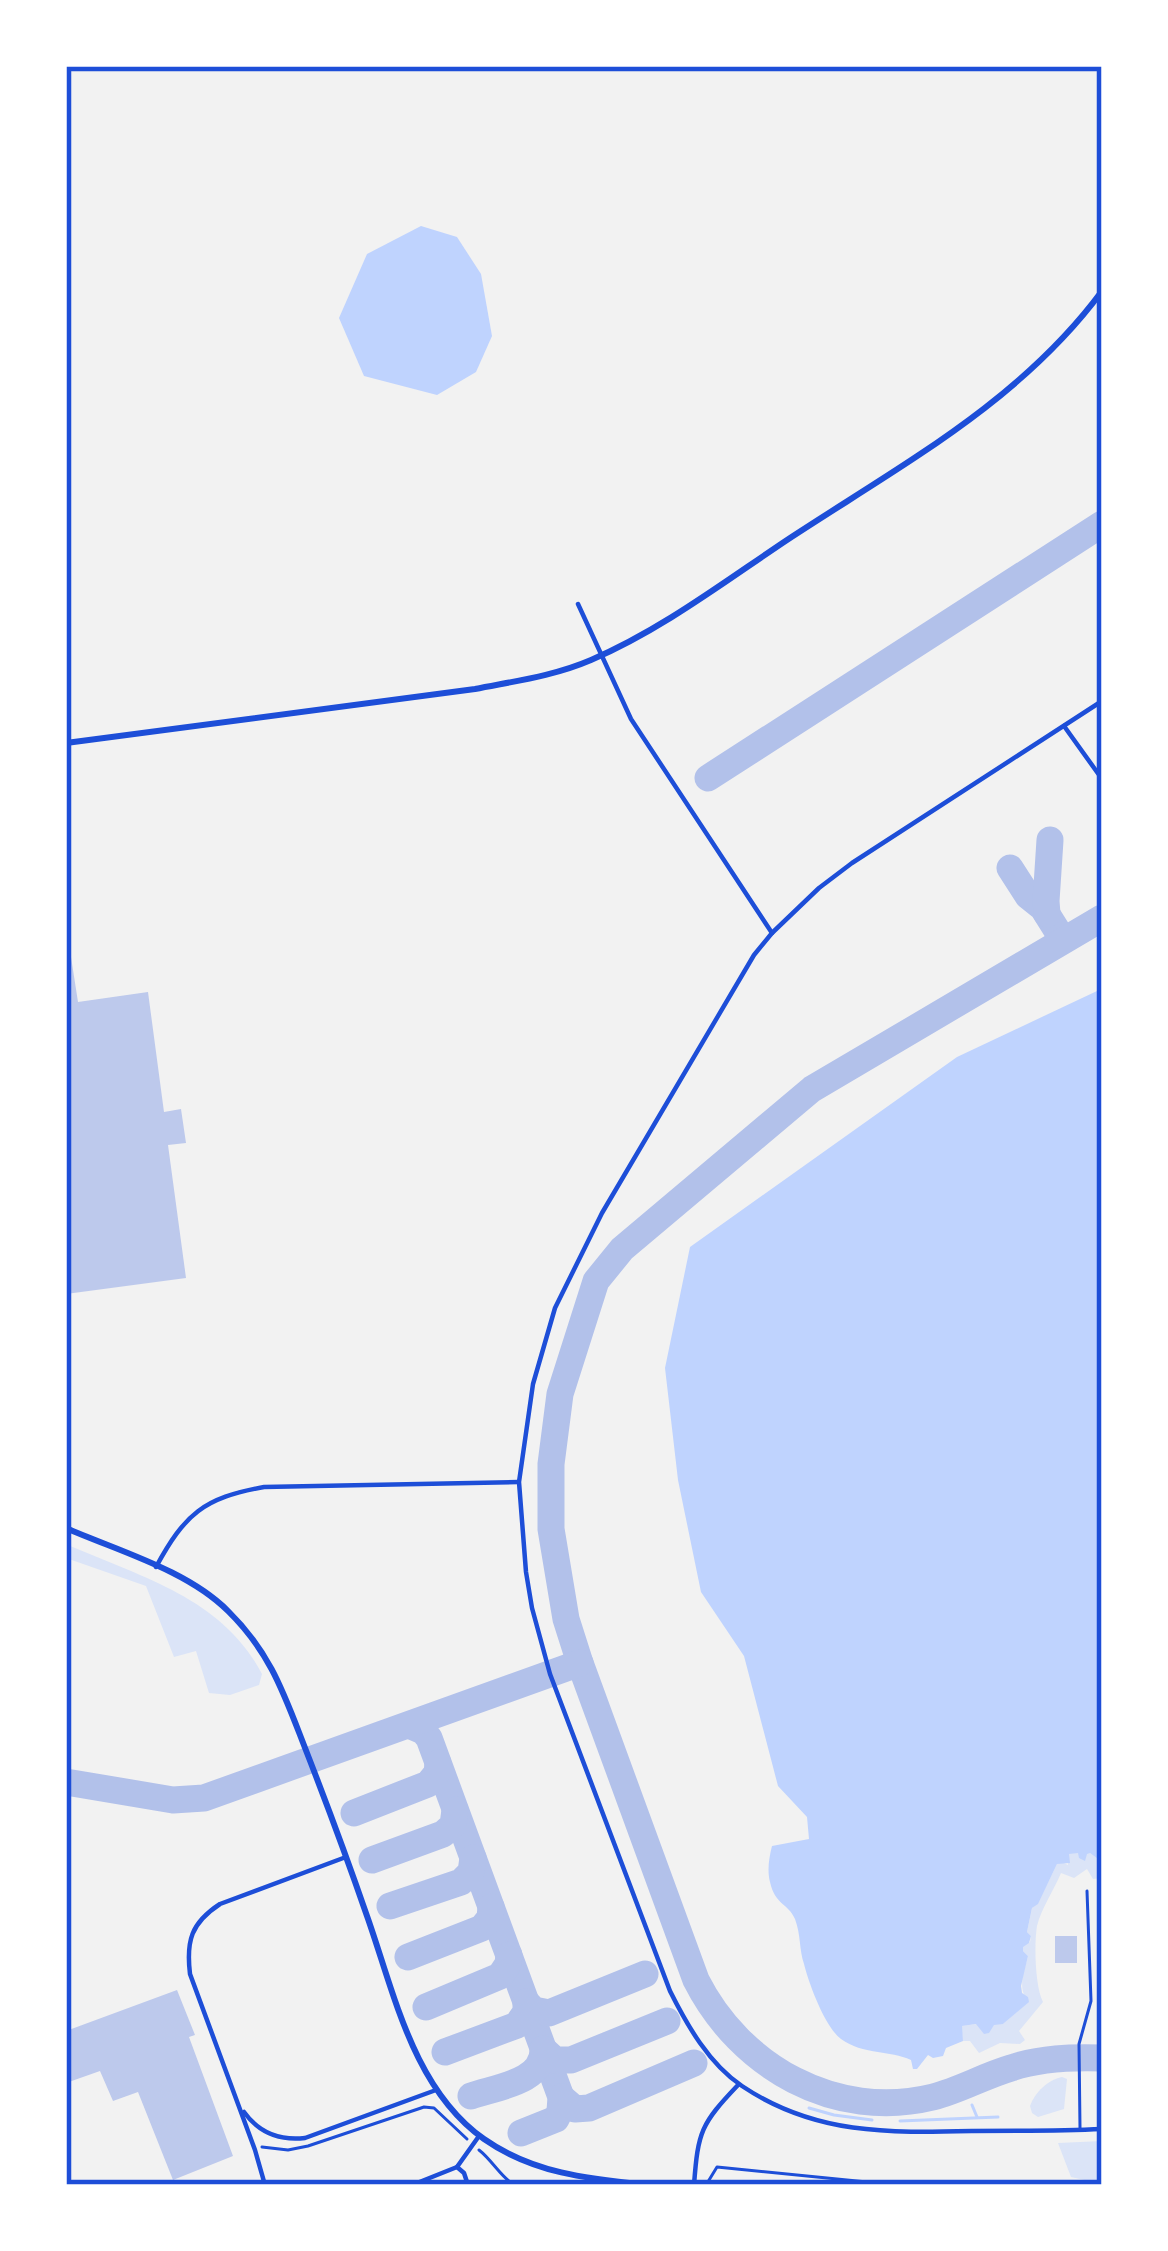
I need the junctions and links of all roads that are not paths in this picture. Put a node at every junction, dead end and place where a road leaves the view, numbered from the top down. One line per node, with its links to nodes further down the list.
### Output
1 (1102, 291): 3 (street)
2 (578, 604): 3 (street)
3 (602, 655): 6 (street); 8 (street)
4 (1102, 701): 5 (street)
5 (1064, 726): 7 (street); 8 (street)
6 (66, 743)
7 (1102, 779)
8 (772, 933): 9 (street)
9 (519, 1482): 11 (street); 14 (street)
10 (66, 1528): 11 (street)
11 (156, 1567): 12 (street)
12 (346, 1857): 15 (street); 16 (street)
13 (1087, 1891): 18 (lane)
14 (739, 2084): 18 (street); 25 (street)
15 (436, 2090): 16 (street); 19 (street)
16 (237, 2102): 21 (street)
17 (1102, 2129): 18 (street)
18 (1080, 2130)
19 (479, 2136): 20 (street); 24 (street)
20 (457, 2167): 22 (street); 23 (street)
21 (265, 2185)
22 (412, 2185)
23 (468, 2185)
24 (649, 2185)
25 (694, 2185)

